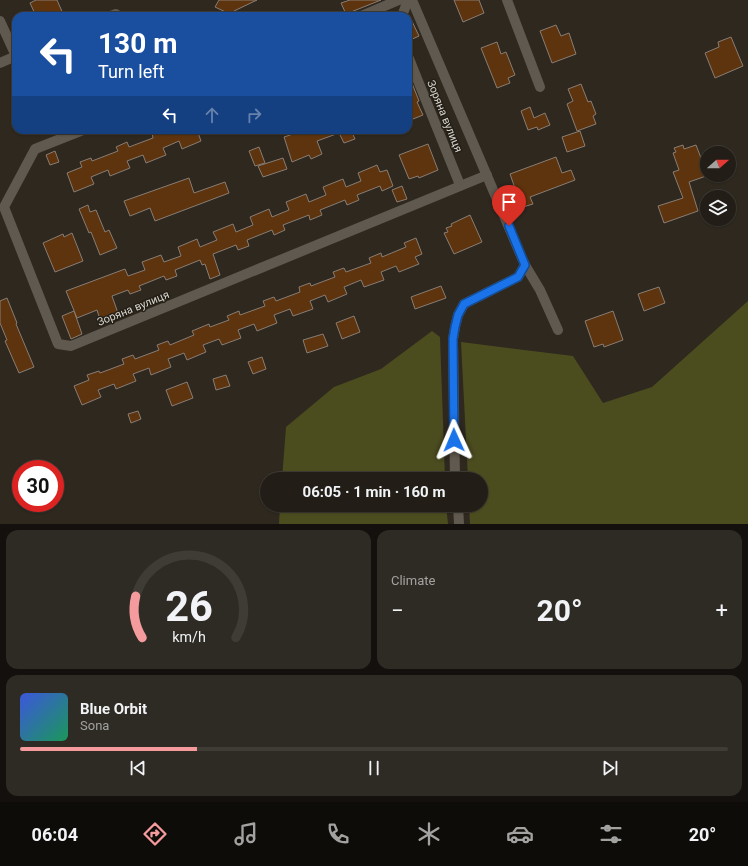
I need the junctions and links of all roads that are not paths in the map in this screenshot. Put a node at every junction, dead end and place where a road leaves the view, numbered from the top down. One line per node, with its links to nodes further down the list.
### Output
1 (399, 0): 5 (street)
2 (408, 0): 6 (street)
3 (412, 0): 14 (street)
4 (508, 0): 12 (street)
5 (381, 12)
6 (404, 12)
7 (0, 21): 8 (street)
8 (12, 47)
9 (12, 58): 10 (street)
10 (0, 63)
11 (412, 66): 15 (street, Зоряна вулиця)
12 (540, 87)
13 (72, 134): 15 (street, Зоряна вулиця)
14 (487, 175): 15 (street, Зоряна вулиця); 16 (street)
15 (460, 186)
16 (525, 265): 17 (street); 18 (street)
17 (558, 330)
18 (455, 472)
19 (458, 512): 20 (street)
20 (459, 524)

